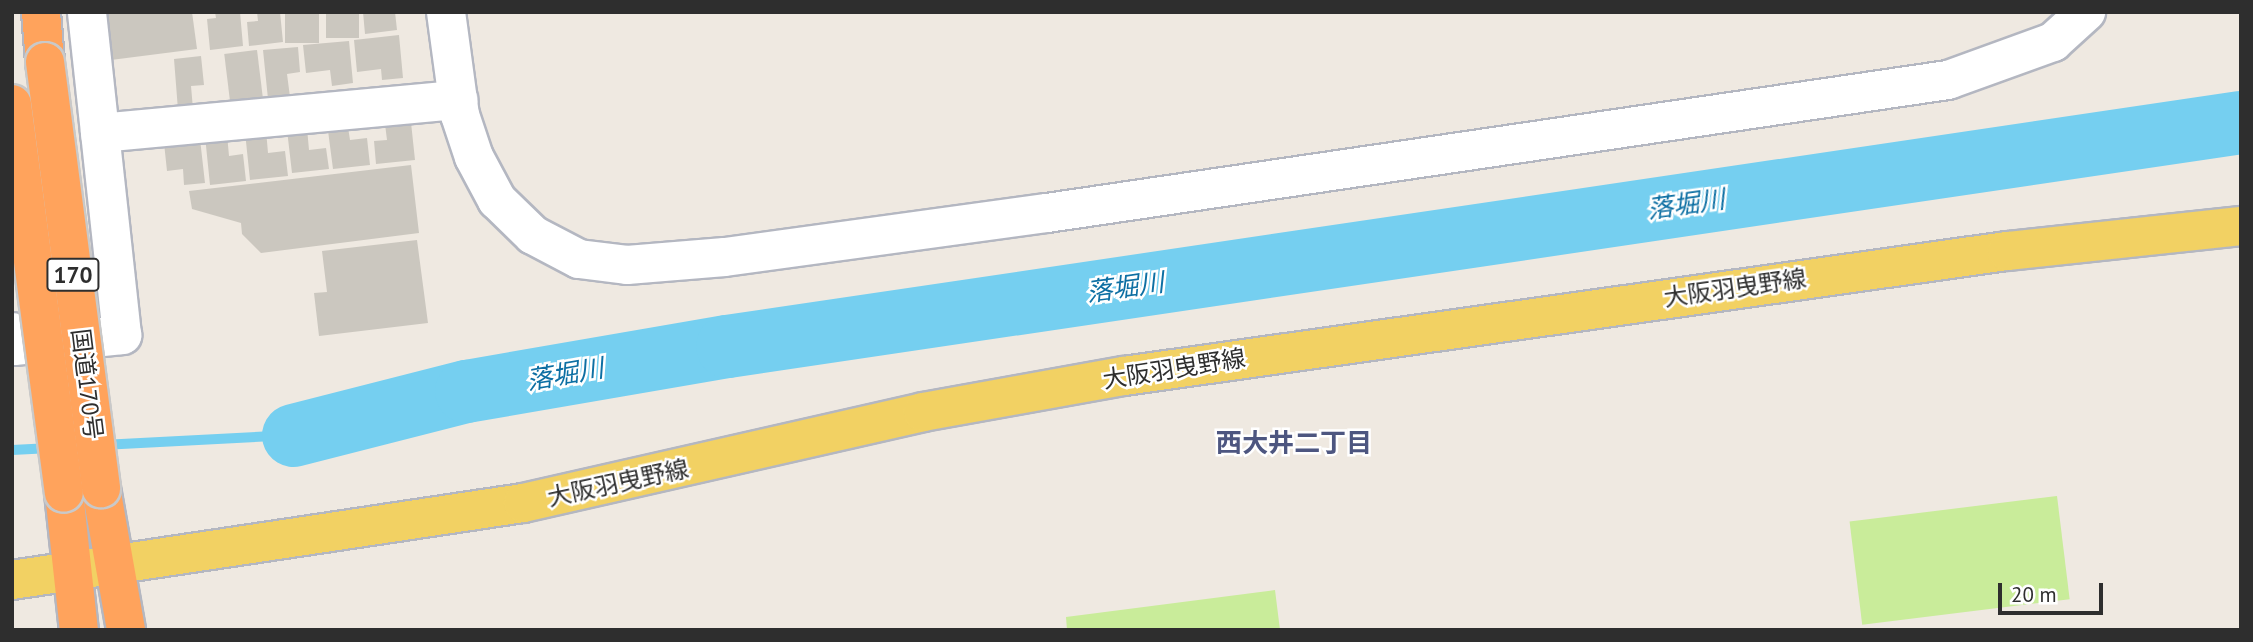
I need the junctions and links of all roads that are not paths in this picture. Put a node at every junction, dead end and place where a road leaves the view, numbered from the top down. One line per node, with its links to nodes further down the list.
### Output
1 (41, 12): 10 (highway, 国道170号 / 170, bridge)
2 (87, 12): 7 (street)
3 (446, 12): 5 (street)
4 (2086, 12): 5 (street)
5 (458, 100): 7 (street)
6 (12, 104): 11 (highway, 国道170号 / 170, bridge)
7 (100, 133): 9 (street)
8 (2241, 226): 10 (main road, 大阪羽曳野線)
9 (12, 332)
10 (115, 562): 11 (main road, 大阪羽曳野線); 13 (highway, 国道170号 / 170)
11 (71, 569): 12 (main road, 大阪羽曳野線); 14 (highway, 国道170号 / 170)
12 (12, 580)
13 (124, 619)
14 (78, 622)

